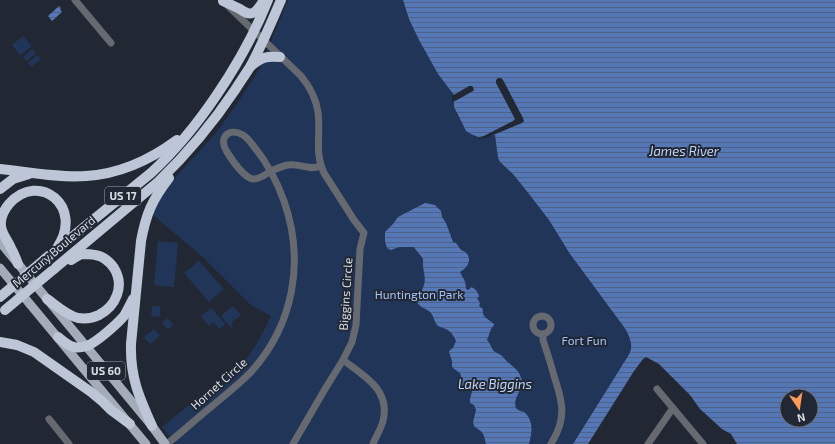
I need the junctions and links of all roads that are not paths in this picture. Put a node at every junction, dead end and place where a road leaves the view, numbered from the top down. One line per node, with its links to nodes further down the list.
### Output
1 (75, 0): 8 (street)
2 (264, 0): 5 (highway)
3 (268, 0): 6 (highway, Mercury Boulevard / US 17)
4 (281, 0): 7 (highway, Mercury Boulevard / US 17)
5 (222, 1): 6 (street)
6 (254, 31): 7 (street); 11 (highway, Mercury Boulevard / US 17)
7 (263, 40): 9 (street); 10 (highway, Mercury Boulevard / US 17)
8 (111, 43)
9 (280, 57): 10 (highway); 13 (street)
10 (249, 68): 12 (highway, Mercury Boulevard / US 17)
11 (194, 127): 16 (highway); 19 (highway, Mercury Boulevard / US 17)
12 (182, 157): 22 (highway, Mercury Boulevard / US 17); 23 (highway)
13 (320, 166): 15 (street); 31 (street, Biggins Circle)
14 (0, 169): 16 (highway)
15 (271, 171): 15 (street); 39 (street, Hornet Circle)
16 (33, 172): 17 (highway)
17 (0, 189)
18 (0, 242): 20 (main road, US 60)
19 (49, 256): 20 (highway); 24 (highway, Mercury Boulevard / US 17, bridge)
20 (18, 264): 25 (main road, US 60)
21 (0, 268): 28 (main road, US 60)
22 (54, 269): 25 (highway); 26 (highway, Mercury Boulevard / US 17, bridge)
23 (136, 294): 30 (highway); 36 (highway)
24 (0, 297)
25 (47, 298): 30 (main road, US 60)
26 (2, 312)
27 (542, 334): 42 (street)
28 (58, 337): 30 (highway); 35 (main road, US 60)
29 (0, 342): 35 (highway)
30 (86, 346): 36 (main road, US 60)
31 (344, 360): 40 (street, Biggins Circle); 41 (street)
32 (657, 389): 33 (street)
33 (673, 408): 43 (street); 44 (street)
34 (49, 419): 37 (street)
35 (130, 424): 38 (main road, US 60)
36 (152, 426): 39 (main road, US 60)
37 (69, 444)
38 (146, 444)
39 (166, 444)
40 (293, 444)
41 (373, 444)
42 (551, 444)
43 (648, 444)
44 (703, 444)

